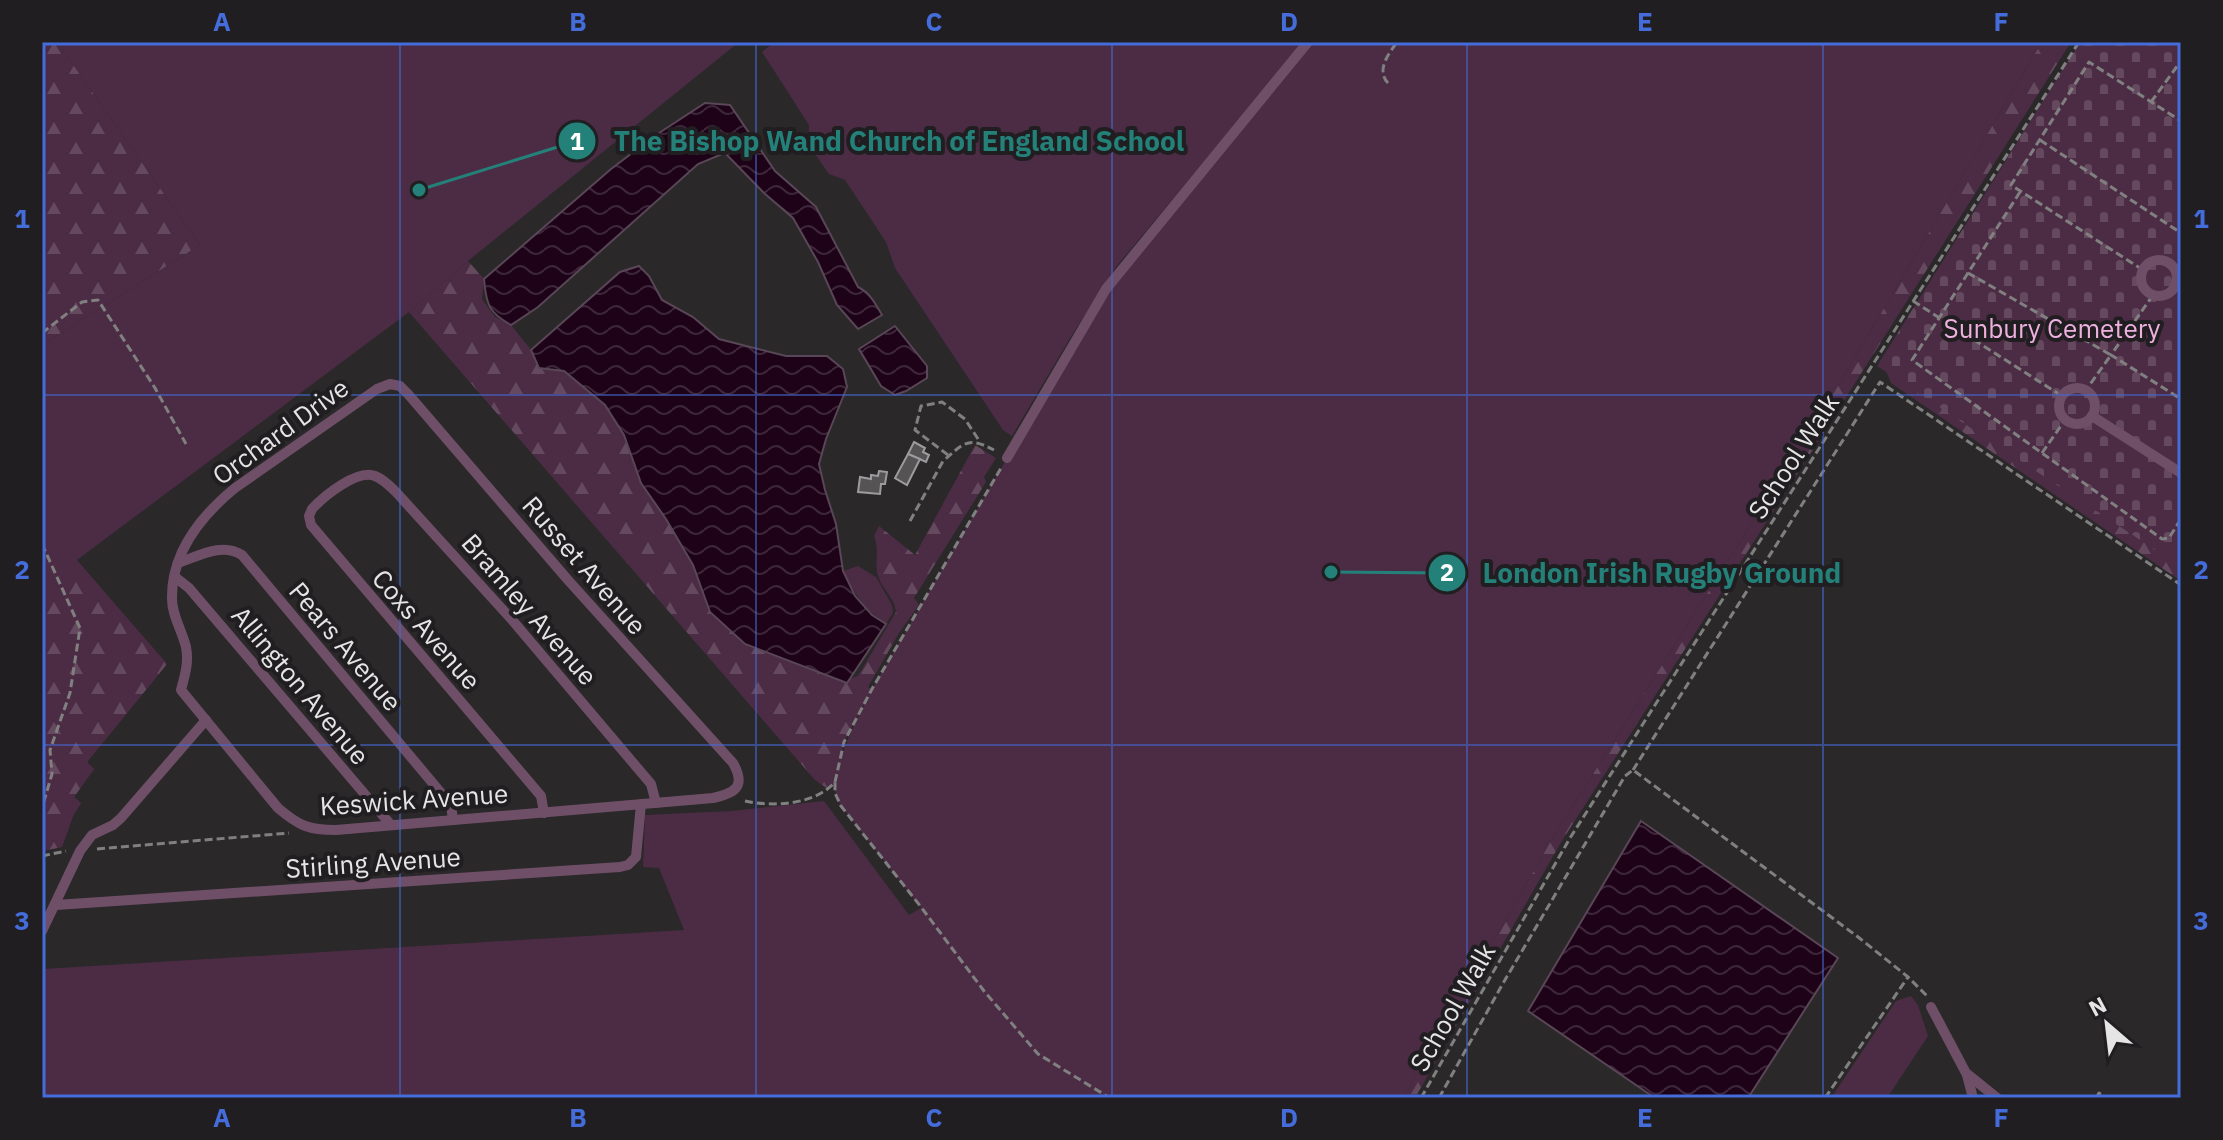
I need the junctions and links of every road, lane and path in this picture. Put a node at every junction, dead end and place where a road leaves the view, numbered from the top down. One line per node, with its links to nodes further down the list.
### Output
1 (1308, 42): 30 (lane)
2 (1397, 42): 5 (path)
3 (2079, 42): 16 (path, School Walk)
4 (2181, 61): 6 (path)
5 (1388, 83)
6 (2151, 102): 7 (path); 8 (path)
7 (2181, 121)
8 (2040, 140): 9 (path); 10 (path)
9 (2020, 191): 12 (path); 13 (path)
10 (2181, 233)
11 (2178, 265): 12 (lane); 14 (lane)
12 (2143, 270): 15 (lane)
13 (1968, 273): 17 (path); 19 (path)
14 (2177, 292): 15 (lane)
15 (2153, 295): 19 (path)
16 (1913, 301): 17 (path); 59 (path, School Walk)
17 (1939, 318): 22 (path); 28 (path)
18 (42, 333): 27 (path)
19 (2111, 355): 21 (path); 23 (path)
20 (390, 384): 36 (lane, Orchard Drive); 41 (lane, Russet Avenue)
21 (2086, 390): 22 (lane); 24 (lane)
22 (2062, 396): 25 (lane)
23 (2181, 399)
24 (2092, 416): 25 (lane); 31 (lane)
25 (2065, 420): 28 (path)
26 (980, 442): 29 (path); 29 (path); 30 (path)
27 (186, 444)
28 (2042, 453): 33 (path)
29 (949, 455): 34 (path)
30 (1007, 458): 42 (path)
31 (2181, 473)
32 (349, 481): 44 (lane, Bramley Avenue); 47 (lane, Coxs Avenue)
33 (2181, 519)
34 (910, 521)
35 (42, 544): 46 (path)
36 (178, 563): 37 (lane, Keswick Avenue); 48 (lane, Pears Avenue)
37 (175, 577): 39 (lane, Keswick Avenue); 49 (lane, Allington Avenue)
38 (2181, 585): 40 (path)
39 (206, 720): 49 (lane, Keswick Avenue); 51 (lane)
40 (1633, 770): 55 (path); 60 (path)
41 (740, 782): 43 (lane, Keswick Avenue)
42 (835, 782): 43 (path); 58 (path)
43 (713, 798): 44 (lane, Keswick Avenue)
44 (656, 803): 45 (lane, Keswick Avenue)
45 (641, 804): 47 (lane, Keswick Avenue); 53 (lane, Stirling Avenue)
46 (42, 808)
47 (544, 813): 48 (lane, Keswick Avenue)
48 (453, 820): 49 (lane, Keswick Avenue)
49 (391, 825)
50 (291, 833): 51 (path)
51 (80, 851): 52 (path); 53 (lane)
52 (42, 856)
53 (56, 905): 54 (lane)
54 (42, 931)
55 (1908, 977): 56 (path); 61 (path)
56 (1931, 1007): 57 (lane)
57 (1966, 1073): 62 (lane); 63 (lane)
58 (1110, 1098)
59 (1421, 1098)
60 (1439, 1098)
61 (1825, 1098)
62 (1973, 1098)
63 (1997, 1098)
64 (2096, 1098): 65 (path)
65 (2107, 1098)

